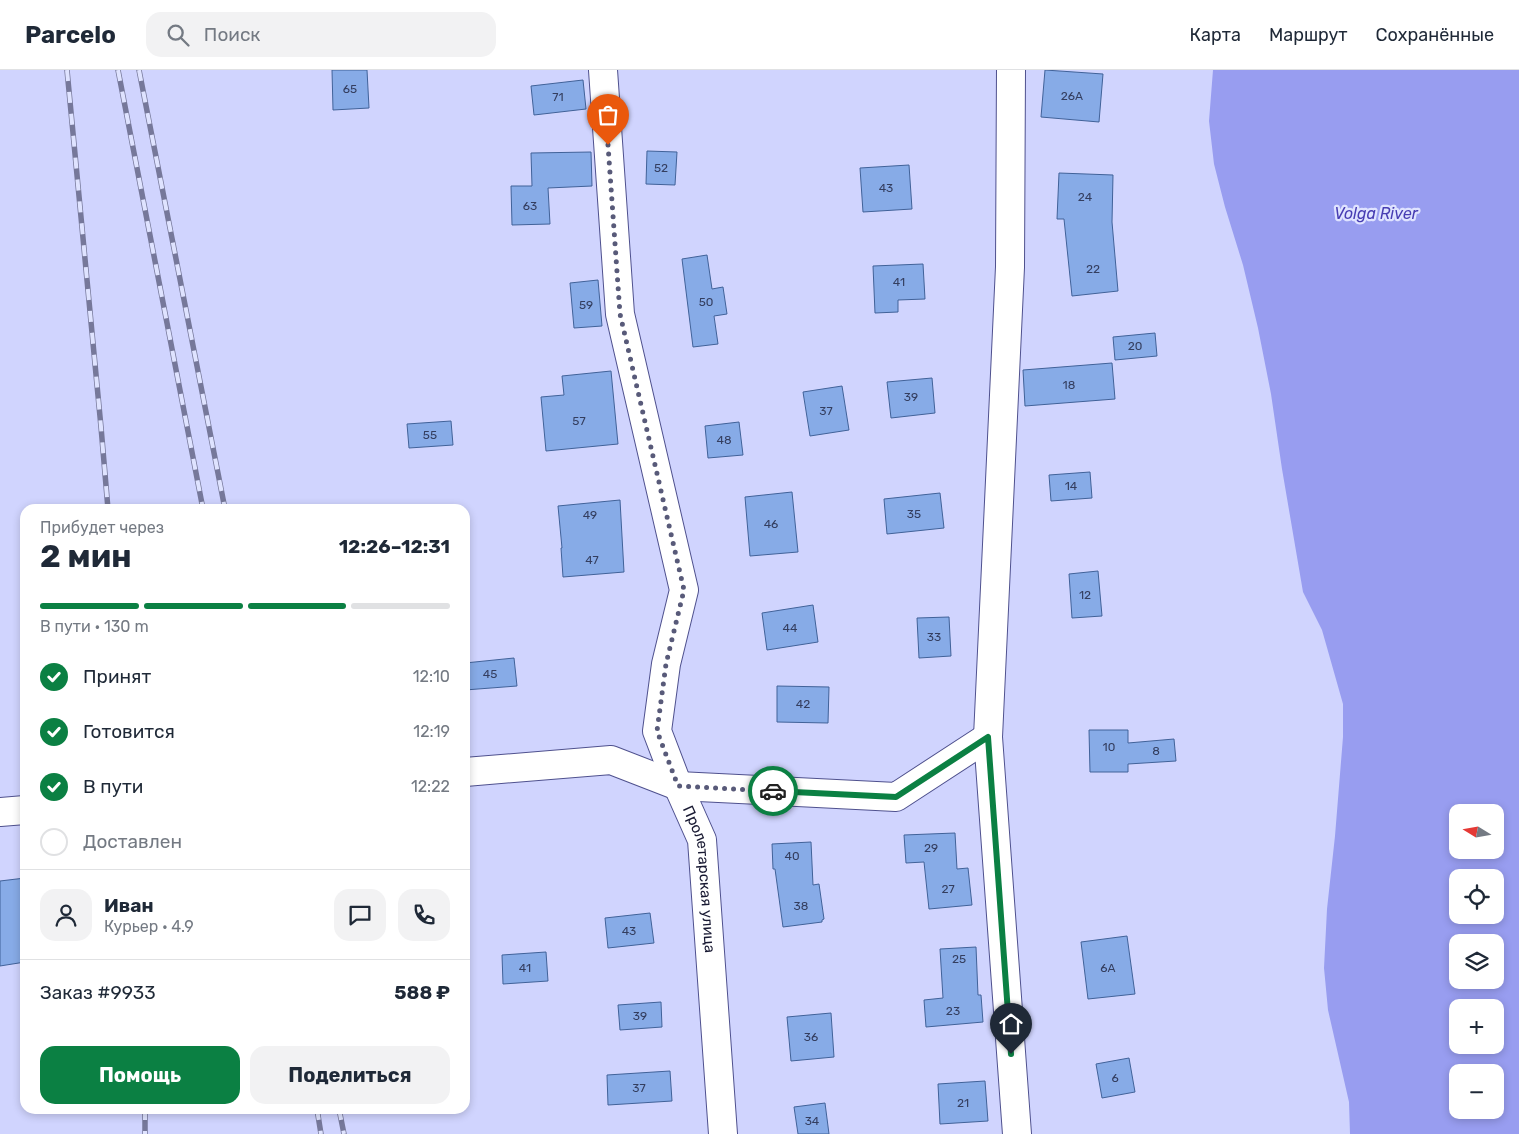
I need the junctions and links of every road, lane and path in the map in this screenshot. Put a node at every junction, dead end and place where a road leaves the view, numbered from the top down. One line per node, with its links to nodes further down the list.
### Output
1 (603, 70): 5 (street, Пролетарская улица)
2 (1011, 70): 3 (street)
3 (988, 737): 5 (street); 9 (street)
4 (470, 772): 5 (street)
5 (678, 786): 8 (street, Пролетарская улица)
6 (20, 810): 7 (street)
7 (0, 812)
8 (723, 1134)
9 (1017, 1134)

